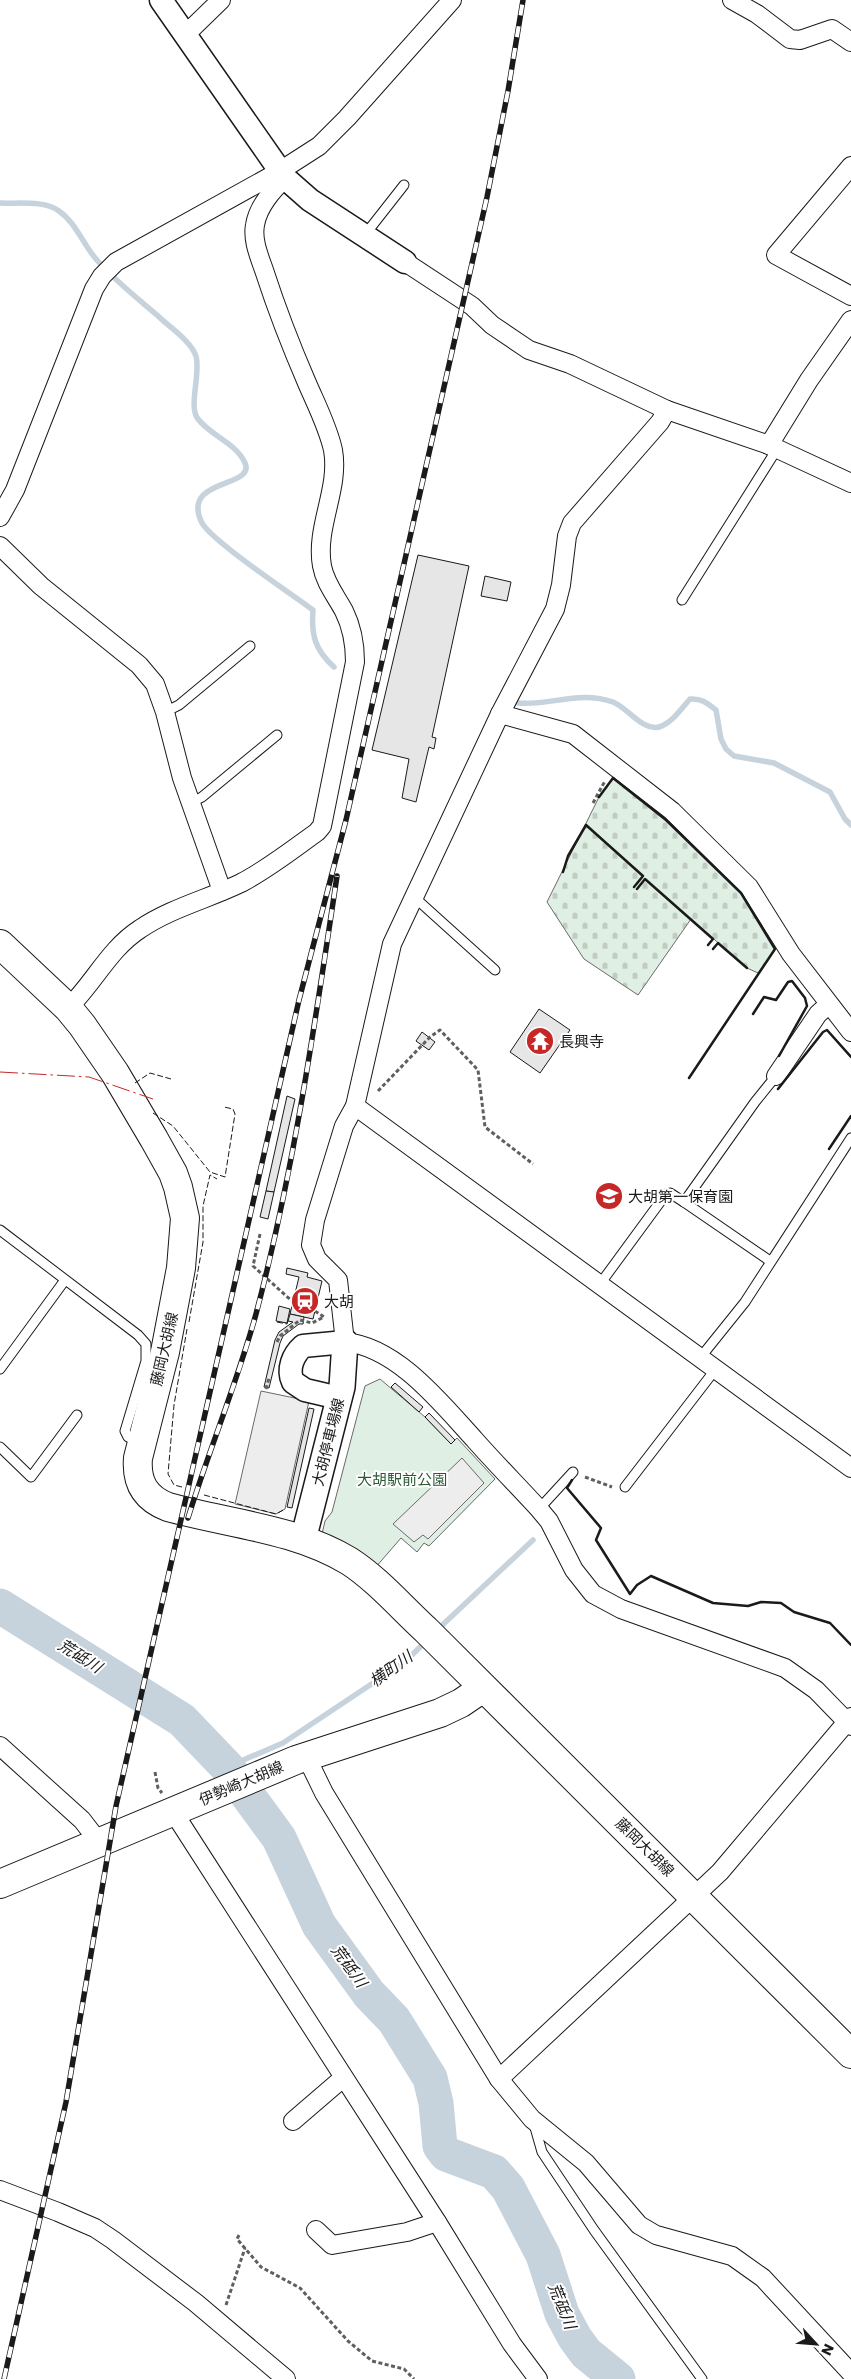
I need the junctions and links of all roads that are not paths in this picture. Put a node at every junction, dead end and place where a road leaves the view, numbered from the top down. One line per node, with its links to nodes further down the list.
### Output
1 (161, 0): 5 (street)
2 (221, 0): 5 (street)
3 (452, 0): 8 (street)
4 (732, 0): 6 (street)
5 (186, 35): 8 (street)
6 (851, 42)
7 (851, 166): 12 (street)
8 (283, 174): 10 (street); 17 (street); 25 (street)
9 (404, 185): 10 (lane)
10 (364, 237): 11 (street)
11 (405, 262): 14 (street)
12 (851, 296)
13 (851, 320): 15 (street)
14 (667, 410): 15 (street); 22 (street)
15 (773, 447): 16 (street); 19 (lane)
16 (851, 483)
17 (0, 517)
18 (0, 546): 21 (street)
19 (682, 600)
20 (250, 646): 21 (lane)
21 (165, 712): 24 (street)
22 (500, 714): 26 (street); 29 (street)
23 (277, 735): 24 (lane)
24 (190, 803): 25 (street)
25 (222, 891): 30 (street)
26 (413, 896): 28 (lane); 33 (street)
27 (3, 954): 30 (main road, 藤岡大胡線)
28 (495, 970)
29 (828, 1005): 31 (street); 32 (street)
30 (68, 1008): 46 (main road, 藤岡大胡線)
31 (851, 1032)
32 (776, 1076): 35 (lane)
33 (355, 1106): 39 (street); 40 (street)
34 (851, 1138): 37 (lane)
35 (684, 1202): 37 (lane); 39 (lane)
36 (0, 1230): 38 (lane)
37 (770, 1261): 41 (lane)
38 (66, 1280): 42 (lane); 46 (lane)
39 (600, 1284): 41 (street)
40 (345, 1342): 44 (main road, 大胡停車場線); 44 (street); 51 (street)
41 (700, 1358): 43 (street)
42 (0, 1369)
43 (715, 1370): 48 (street); 50 (lane)
44 (339, 1398): 52 (main road, 大胡停車場線)
45 (77, 1415): 47 (lane)
46 (141, 1443): 52 (main road, 藤岡大胡線)
47 (0, 1447)
48 (851, 1468)
49 (573, 1472): 51 (lane)
50 (625, 1487)
51 (539, 1510): 54 (street)
52 (303, 1540): 53 (main road, 藤岡大胡線)
53 (483, 1688): 56 (main road, 伊勢崎大胡線); 60 (main road, 藤岡大胡線)
54 (850, 1721): 60 (street)
55 (0, 1746): 58 (street)
56 (301, 1758): 57 (main road, 伊勢崎大胡線); 63 (street)
57 (174, 1807): 58 (main road, 伊勢崎大胡線); 62 (street)
58 (99, 1842): 59 (main road, 伊勢崎大胡線)
59 (0, 1884)
60 (695, 1897): 61 (main road, 藤岡大胡線); 63 (street)
61 (851, 2054)
62 (343, 2078): 65 (street); 67 (street)
63 (499, 2079): 64 (street)
64 (532, 2118): 69 (street); 72 (lane)
65 (293, 2120)
66 (0, 2190): 70 (street)
67 (437, 2222): 68 (street); 71 (street)
68 (316, 2230)
69 (851, 2373)
70 (286, 2379)
71 (538, 2379)
72 (702, 2379)

